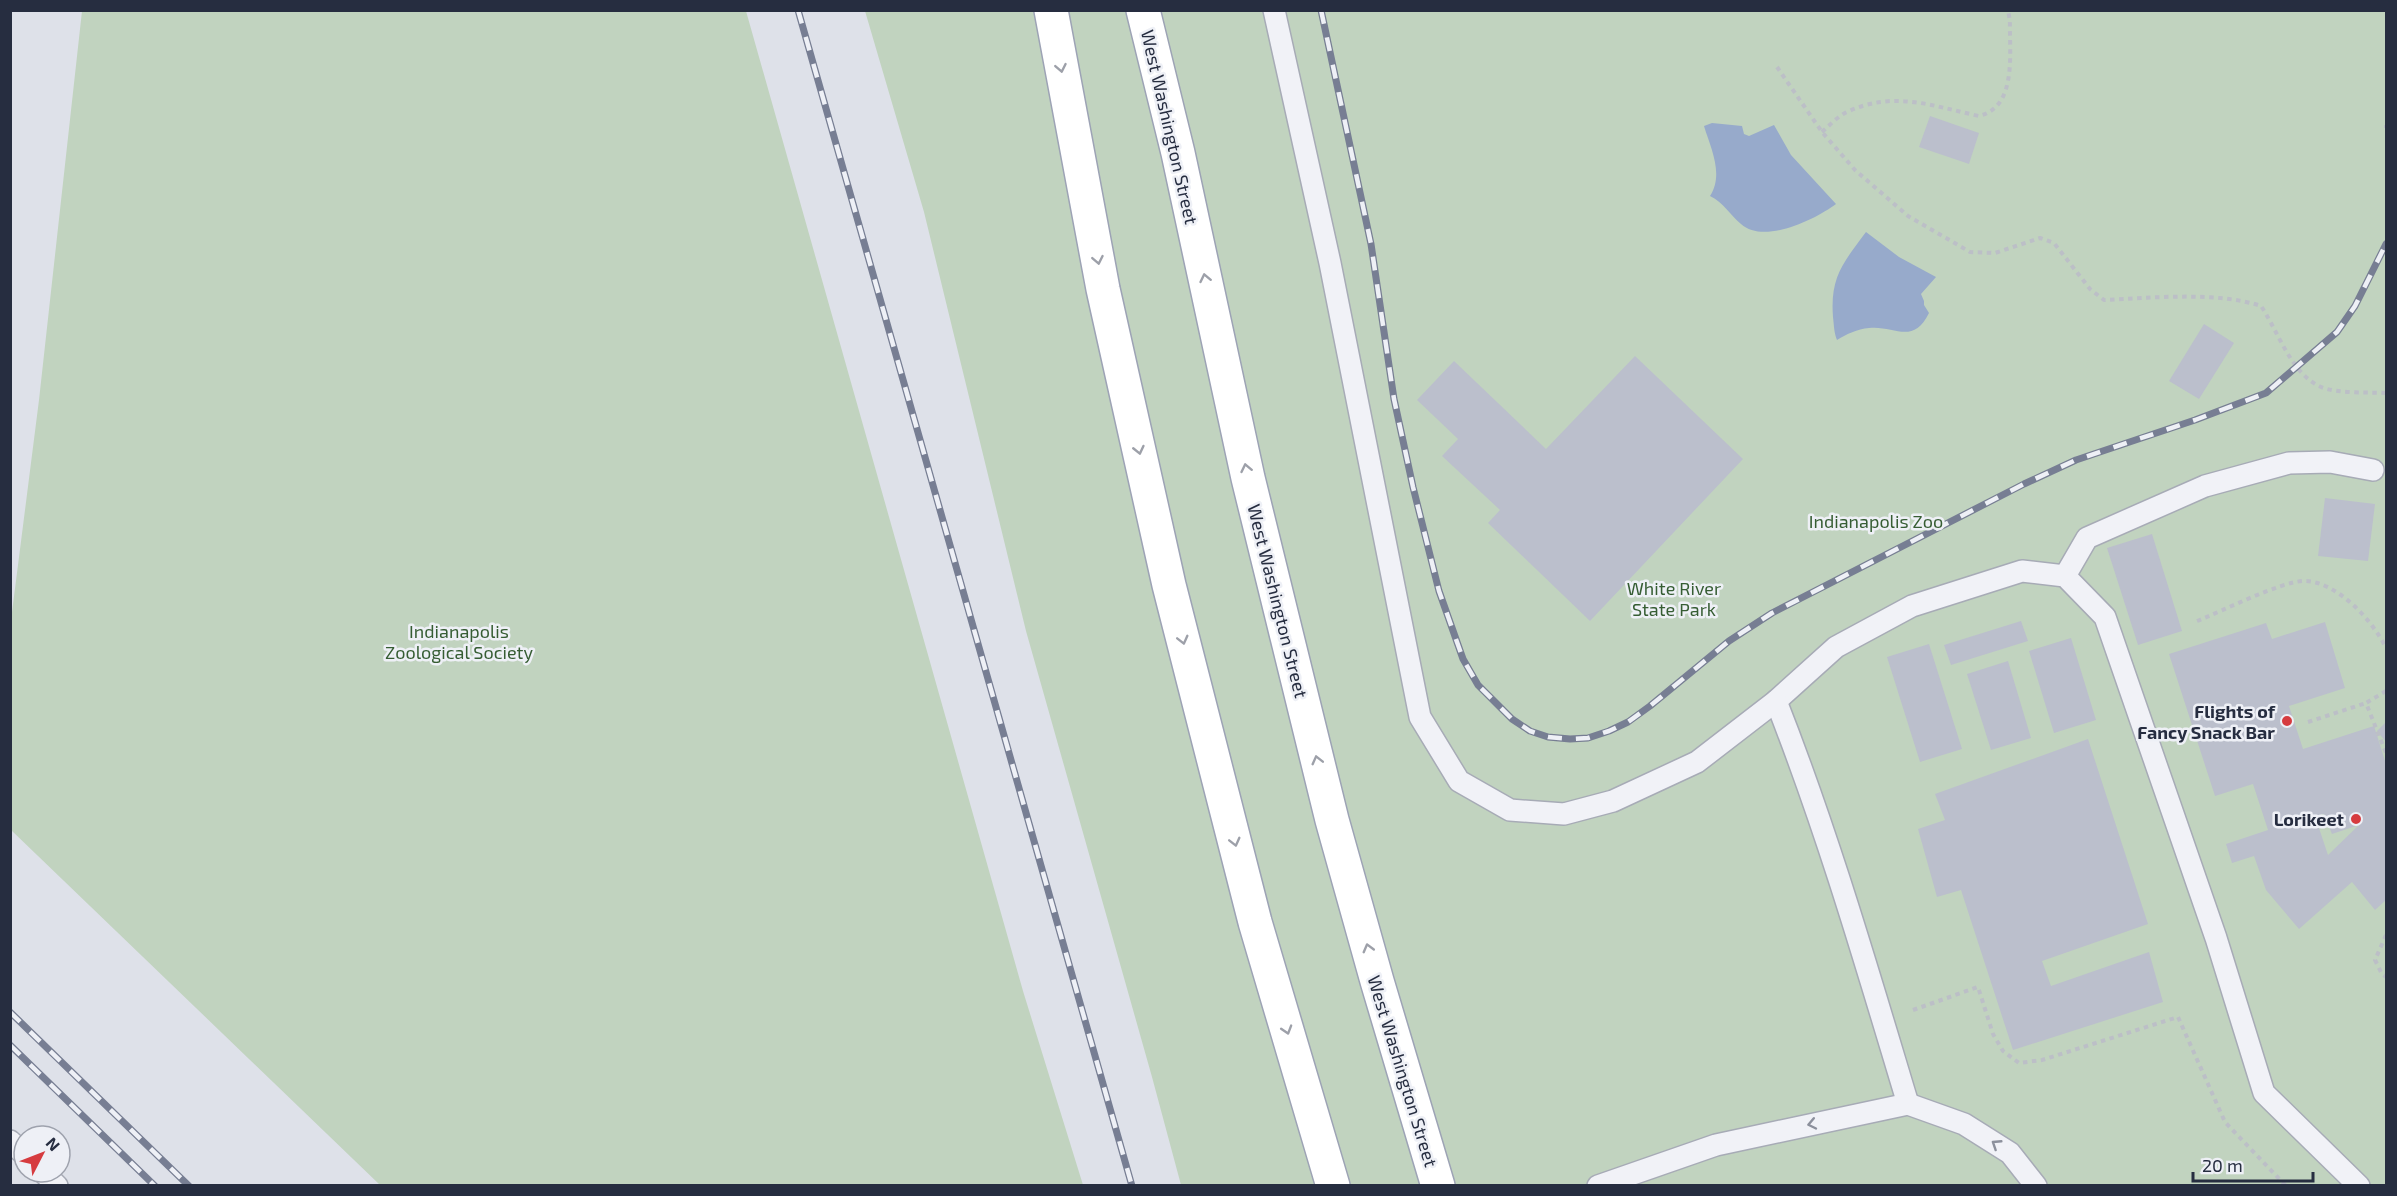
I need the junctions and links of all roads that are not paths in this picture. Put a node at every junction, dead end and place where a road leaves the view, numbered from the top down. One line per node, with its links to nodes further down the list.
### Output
1 (1051, 10): 8 (main road, one-way to 8)
2 (1143, 10): 9 (main road, West Washington Street, one-way to 2)
3 (1274, 10): 6 (lane)
4 (2373, 470): 5 (lane)
5 (2065, 576): 6 (lane); 12 (lane)
6 (1776, 701): 7 (lane)
7 (1908, 1104): 10 (lane, one-way to 10); 11 (lane, one-way to 7)
8 (1334, 1185)
9 (1437, 1185)
10 (1598, 1185)
11 (2036, 1185)
12 (2359, 1185)

